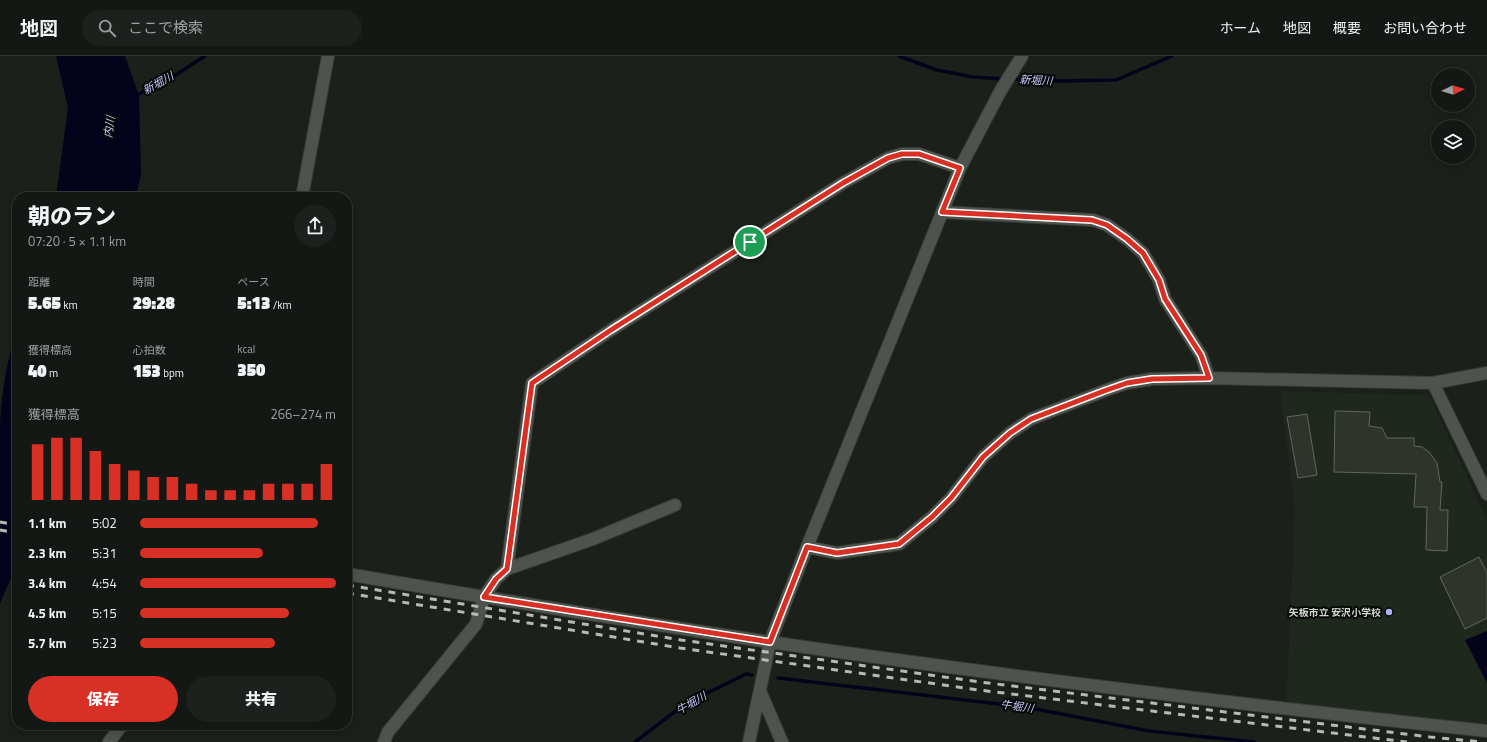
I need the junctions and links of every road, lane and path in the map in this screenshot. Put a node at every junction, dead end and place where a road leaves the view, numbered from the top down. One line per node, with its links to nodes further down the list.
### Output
1 (328, 56): 4 (street)
2 (1022, 56): 3 (street)
3 (960, 168): 5 (street); 12 (street)
4 (303, 192)
5 (942, 212): 7 (street); 11 (street)
6 (1487, 373): 8 (street)
7 (1209, 378): 8 (street); 11 (street)
8 (1433, 383): 9 (street)
9 (1487, 494)
10 (675, 505): 12 (street)
11 (807, 547): 15 (street)
12 (507, 569): 14 (street)
13 (352, 575): 14 (street)
14 (484, 597): 15 (street); 20 (street)
15 (770, 642): 16 (street); 18 (street)
16 (760, 691): 21 (street); 22 (street)
17 (118, 730): 19 (street)
18 (1487, 731)
19 (109, 742)
20 (384, 742)
21 (749, 742)
22 (782, 742)

